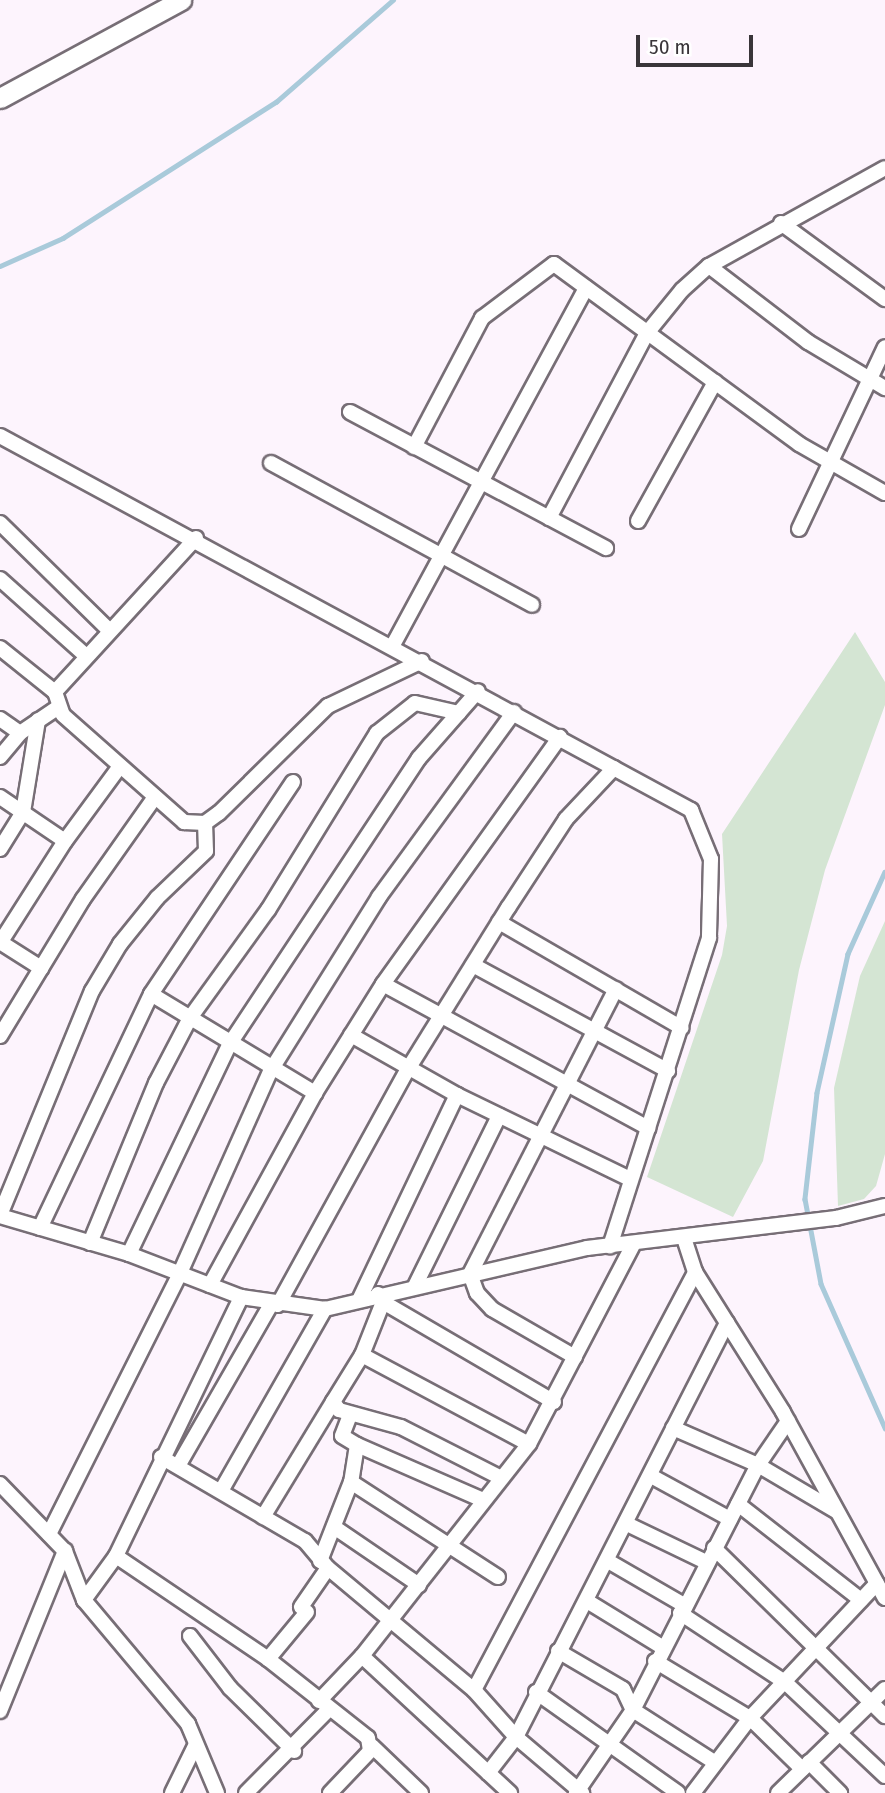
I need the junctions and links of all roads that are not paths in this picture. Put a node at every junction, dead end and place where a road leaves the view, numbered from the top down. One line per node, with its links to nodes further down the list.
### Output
1 (181, 0): 2 (street)
2 (0, 98)
3 (885, 168): 4 (street)
4 (781, 223): 5 (street); 7 (street)
5 (709, 266): 8 (street); 11 (street)
6 (586, 288): 8 (street); 14 (street); 17 (street)
7 (885, 299)
8 (648, 333): 10 (street); 19 (street)
9 (885, 347): 11 (street)
10 (715, 382): 16 (street); 20 (street)
11 (878, 385): 16 (street)
12 (350, 412): 14 (street)
13 (0, 436): 23 (street)
14 (414, 447): 17 (street)
15 (271, 463): 25 (street)
16 (832, 466): 18 (street); 22 (street)
17 (481, 482): 19 (street); 25 (street)
18 (885, 493)
19 (549, 518): 24 (street)
20 (638, 521)
21 (0, 523): 28 (street)
22 (799, 529)
23 (196, 538): 28 (street); 29 (street)
24 (606, 548)
25 (441, 556): 27 (street); 29 (street)
26 (0, 579): 31 (street)
27 (531, 605)
28 (108, 630): 31 (street)
29 (393, 645): 32 (street)
30 (0, 648): 34 (street)
31 (85, 655): 34 (street)
32 (422, 661): 33 (street); 49 (street)
33 (478, 691): 36 (street); 37 (street)
34 (55, 692): 35 (street)
35 (57, 708): 39 (street); 43 (street)
36 (514, 712): 41 (street); 67 (street)
37 (459, 713): 59 (street); 65 (street)
38 (0, 719): 40 (street)
39 (38, 720): 40 (street); 48 (street)
40 (20, 733): 42 (street)
41 (560, 737): 44 (street); 56 (street)
42 (0, 757)
43 (120, 766): 47 (street); 50 (street)
44 (614, 768): 52 (street); 61 (street)
45 (293, 782): 58 (street)
46 (0, 797): 48 (street)
47 (155, 797): 49 (street); 55 (street)
48 (23, 812): 50 (street); 51 (street)
49 (205, 823): 77 (street)
50 (65, 841): 53 (street)
51 (0, 849)
52 (499, 922): 54 (street); 57 (street)
53 (0, 943): 55 (street)
54 (473, 965): 60 (street); 62 (street)
55 (41, 968): 64 (street)
56 (383, 984): 60 (street); 63 (street)
57 (616, 989): 61 (street); 62 (street)
58 (152, 994): 59 (street); 78 (street)
59 (190, 1018): 65 (street); 80 (street)
60 (442, 1019): 66 (street); 69 (street)
61 (682, 1028): 68 (street)
62 (594, 1031): 68 (street); 69 (street)
63 (351, 1035): 66 (street); 70 (street)
64 (0, 1036)
65 (229, 1045): 67 (street); 83 (street)
66 (408, 1069): 71 (street); 92 (street)
67 (271, 1070): 70 (street); 85 (street)
68 (668, 1071): 73 (street)
69 (567, 1084): 73 (street); 74 (street)
70 (315, 1093): 87 (street)
71 (457, 1096): 72 (street); 90 (street)
72 (499, 1116): 74 (street); 88 (street)
73 (648, 1128): 75 (street)
74 (541, 1136): 75 (street); 86 (street)
75 (630, 1179): 82 (street)
76 (885, 1206): 79 (street)
77 (0, 1216): 78 (street)
78 (40, 1228): 80 (street)
79 (684, 1238): 81 (street); 84 (street)
80 (90, 1243): 83 (street)
81 (633, 1245): 82 (street); 96 (street)
82 (610, 1246): 86 (street)
83 (129, 1254): 85 (street)
84 (695, 1272): 94 (street); 145 (street)
85 (180, 1273): 87 (street); 119 (street)
86 (470, 1274): 88 (street); 96 (street)
87 (210, 1285): 89 (street)
88 (415, 1286): 91 (street)
89 (241, 1297): 92 (street); 104 (street)
90 (359, 1298): 91 (street); 93 (street)
91 (380, 1298): 95 (street); 98 (street)
92 (274, 1304): 93 (street); 106 (street)
93 (325, 1309): 111 (street)
94 (727, 1323): 100 (street); 101 (street)
95 (362, 1355): 97 (street); 102 (street)
96 (575, 1357): 98 (street)
97 (333, 1402): 99 (street); 115 (street)
98 (554, 1402): 102 (street)
99 (350, 1415): 103 (street); 108 (street)
100 (788, 1421): 105 (street); 114 (street)
101 (673, 1429): 105 (street); 107 (street)
102 (528, 1444): 108 (street)
103 (357, 1445): 109 (street); 112 (street)
104 (161, 1457): 106 (street); 123 (street)
105 (758, 1465): 113 (street); 114 (street)
106 (178, 1466): 111 (street)
107 (651, 1476): 116 (street); 117 (street)
108 (502, 1478): 112 (street)
109 (351, 1482): 118 (street); 120 (street)
110 (0, 1484): 119 (street)
111 (221, 1491): 115 (street)
112 (483, 1500): 120 (street)
113 (738, 1504): 116 (street); 132 (street)
114 (837, 1512): 128 (street)
115 (264, 1517): 126 (street)
116 (730, 1519): 121 (street)
117 (627, 1524): 124 (street); 125 (street)
118 (334, 1527): 126 (street); 129 (street)
119 (49, 1534): 122 (street)
120 (453, 1544): 127 (street); 129 (street)
121 (714, 1548): 125 (street); 137 (street)
122 (65, 1551): 131 (street); 150 (street)
123 (116, 1556): 131 (street); 141 (street)
124 (608, 1561): 133 (street); 134 (street)
125 (706, 1562): 134 (street)
126 (324, 1564): 135 (street); 141 (street)
127 (498, 1577)
128 (877, 1583): 130 (street); 132 (street)
129 (419, 1585): 135 (street)
130 (885, 1598)
131 (84, 1600): 155 (street)
132 (861, 1600): 137 (street)
133 (587, 1601): 138 (street); 139 (street)
134 (682, 1609): 138 (street); 143 (street)
135 (387, 1621): 140 (street); 145 (street)
136 (190, 1636): 158 (street)
137 (818, 1646): 143 (street); 147 (street)
138 (662, 1647): 142 (street)
139 (558, 1651): 146 (street); 149 (street)
140 (362, 1656): 148 (street); 161 (street)
141 (268, 1659): 148 (street)
142 (655, 1661): 149 (street); 152 (street)
143 (786, 1683): 152 (street); 153 (street)
144 (885, 1689): 147 (street)
145 (474, 1690): 154 (street)
146 (536, 1692): 154 (street); 157 (street)
147 (871, 1703): 151 (street); 153 (street)
148 (324, 1705): 156 (street); 158 (street)
149 (633, 1710): 157 (street); 159 (street)
150 (0, 1711)
151 (885, 1716)
152 (750, 1718): 159 (street); 160 (street)
153 (841, 1731): 160 (street); 162 (street)
154 (516, 1737): 161 (street); 163 (street)
155 (195, 1746): 164 (street); 165 (street)
156 (372, 1746): 167 (street); 168 (street)
157 (609, 1748): 163 (street); 170 (street)
158 (294, 1751): 166 (street)
159 (716, 1763): 171 (street)
160 (806, 1766): 172 (street); 173 (street)
161 (488, 1773): 169 (street)
162 (885, 1776)
163 (579, 1792)
164 (172, 1793)
165 (217, 1793)
166 (246, 1793)
167 (330, 1793)
168 (421, 1793)
169 (510, 1793)
170 (678, 1793)
171 (693, 1793)
172 (778, 1793)
173 (840, 1793)

